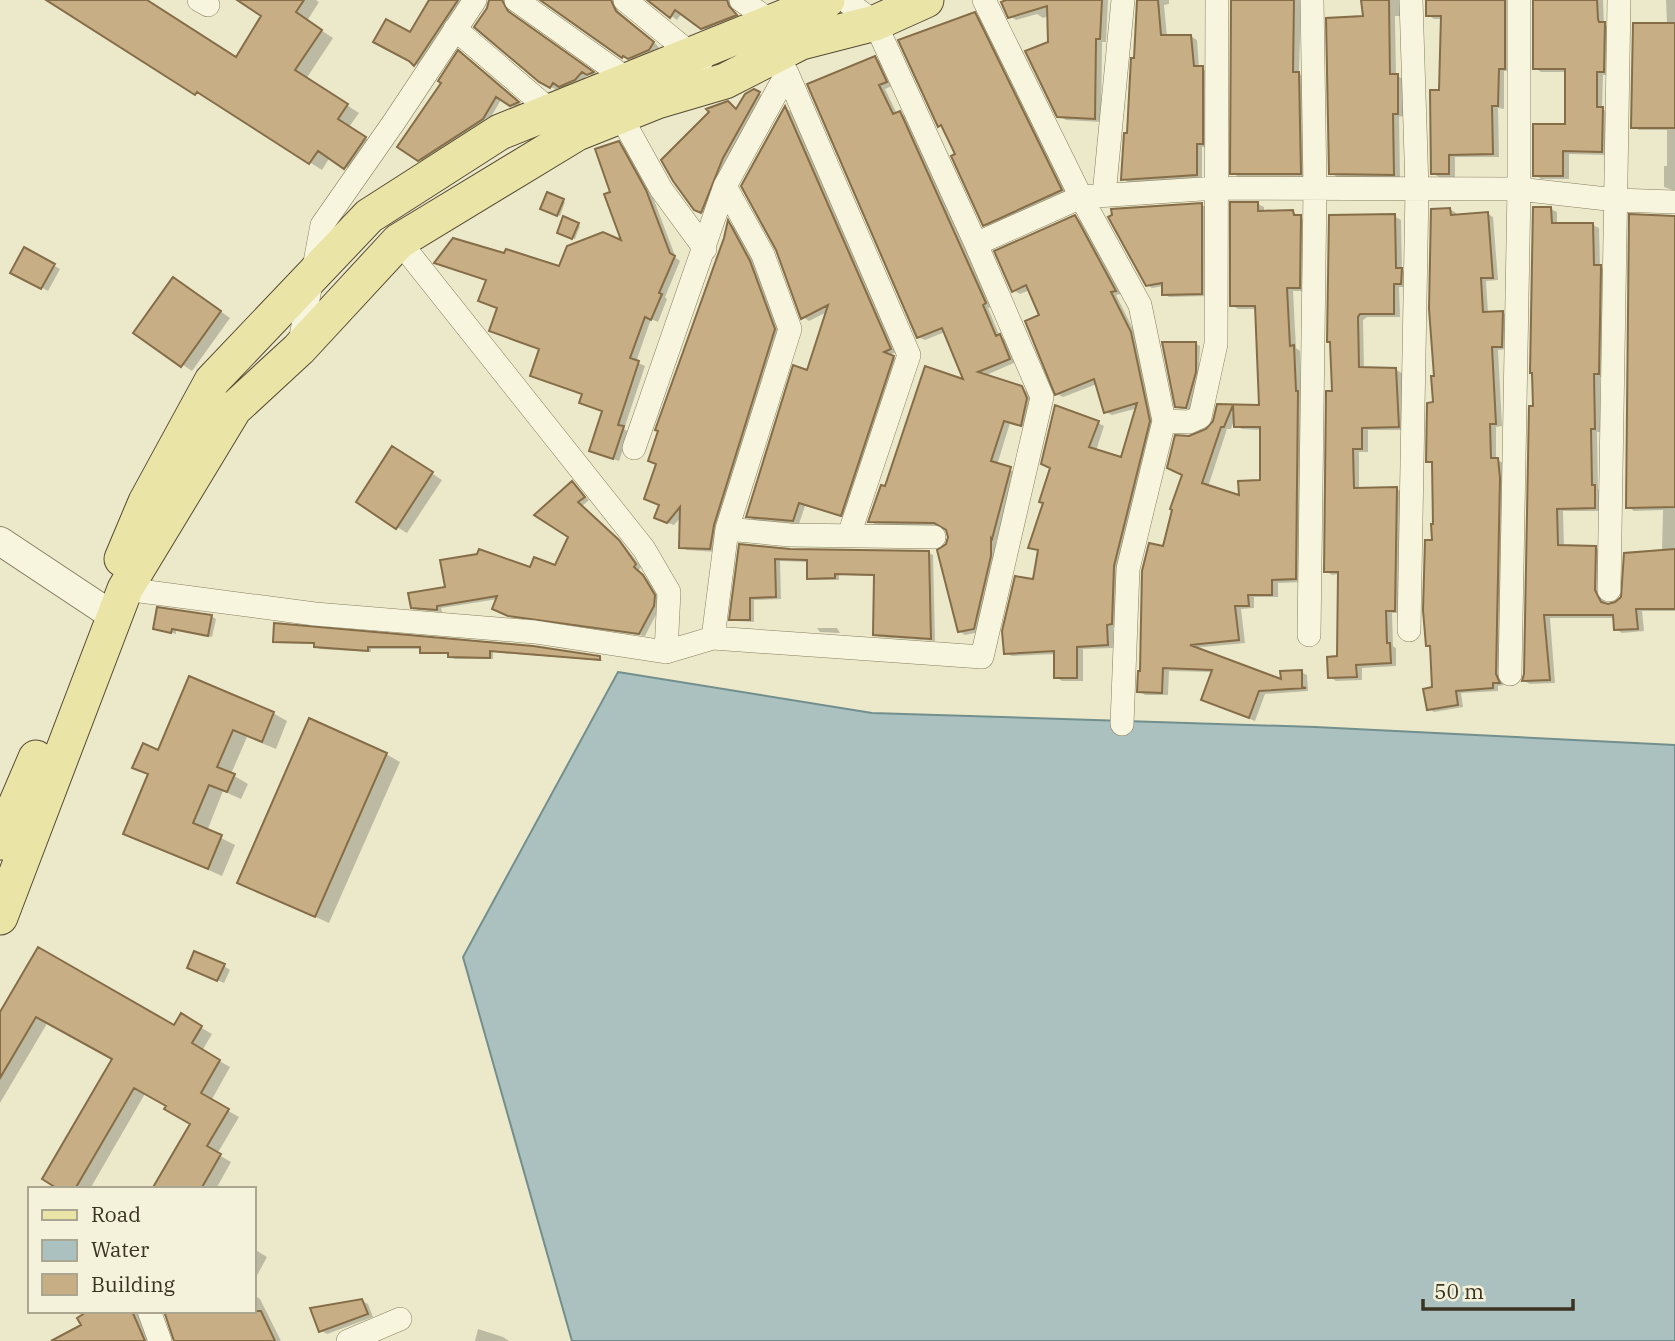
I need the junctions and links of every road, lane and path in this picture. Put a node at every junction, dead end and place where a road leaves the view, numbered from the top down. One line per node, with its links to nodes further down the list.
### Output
1 (475, 0): 17 (street)
2 (516, 0): 20 (street)
3 (625, 0): 18 (street)
4 (741, 0): 15 (street)
5 (827, 0): 15 (main road)
6 (845, 0): 16 (street)
7 (926, 0): 16 (main road)
8 (984, 0): 30 (street)
9 (1123, 0): 30 (street)
10 (1217, 0): 26 (street)
11 (1312, 0): 27 (street)
12 (1411, 0): 28 (street)
13 (1519, 0): 29 (street)
14 (1619, 0): 31 (street)
15 (772, 22): 18 (main road); 19 (street)
16 (875, 23): 19 (main road); 34 (street)
17 (455, 29): 24 (street); 36 (street)
18 (692, 55): 20 (main road); 21 (street)
19 (788, 57): 21 (main road); 25 (street); 41 (street)
20 (629, 80): 22 (street); 24 (main road)
21 (725, 81): 22 (main road)
22 (657, 101): 23 (main road)
23 (620, 115): 24 (main road); 35 (street)
24 (564, 122): 33 (main road); 36 (main road)
25 (725, 186): 35 (street); 40 (street)
26 (1217, 188): 27 (street); 30 (street); 38 (street)
27 (1315, 188): 28 (street); 47 (street)
28 (1417, 189): 29 (street); 46 (street)
29 (1519, 189): 31 (street); 50 (street)
30 (1092, 196): 34 (street); 38 (street)
31 (1616, 200): 32 (street); 44 (street)
32 (1675, 202)
33 (399, 241): 37 (main road); 49 (street)
34 (976, 244): 48 (street)
35 (705, 249): 39 (street)
36 (313, 275): 37 (street); 45 (main road)
37 (299, 349): 45 (main road)
38 (1164, 421): 51 (street)
39 (634, 448)
40 (727, 529): 41 (street); 48 (street)
41 (849, 535): 42 (street)
42 (933, 537)
43 (0, 541): 45 (street)
44 (1609, 590)
45 (113, 604): 49 (street); 52 (main road); 53 (main road)
46 (1409, 630)
47 (1309, 635)
48 (713, 638): 49 (street)
49 (666, 652)
50 (1510, 674)
51 (1122, 724)
52 (0, 842)
53 (0, 918)
54 (150, 1313): 56 (street)
55 (400, 1319): 57 (street)
56 (160, 1341)
57 (348, 1341)

